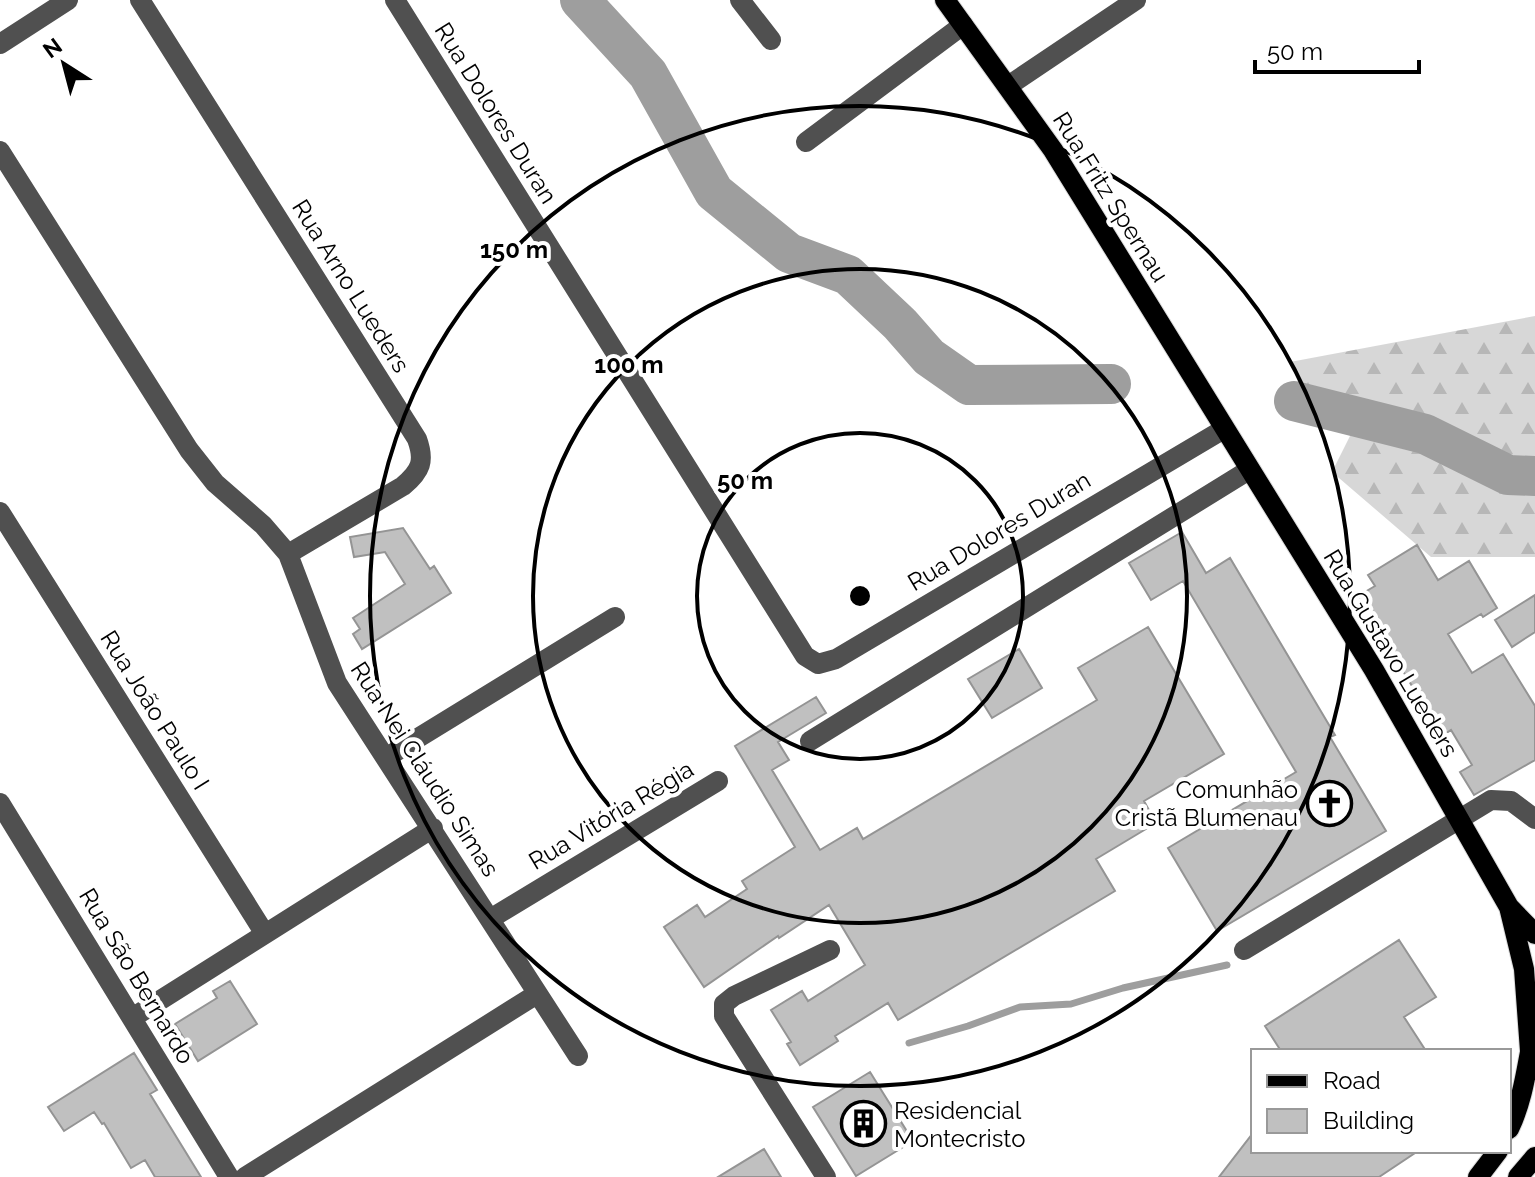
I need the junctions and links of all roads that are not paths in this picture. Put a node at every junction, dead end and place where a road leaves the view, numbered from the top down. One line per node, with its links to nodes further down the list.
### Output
1 (68, 0): 9 (street)
2 (140, 0): 16 (street, Rua Arno Lueders)
3 (395, 0): 13 (street, Rua Dolores Duran)
4 (945, 0): 7 (main road, Rua Fritz Spernau)
5 (1136, 0): 10 (street)
6 (746, 2): 8 (street)
7 (963, 25): 10 (main road, Rua Fritz Spernau); 11 (street)
8 (771, 40)
9 (0, 44)
10 (1008, 86): 13 (main road, Rua Fritz Spernau)
11 (806, 142)
12 (0, 151): 16 (street, Rua Nei Cláudio Simas)
13 (1224, 429): 14 (main road, Rua Gustavo Lueders)
14 (1249, 470): 18 (street); 22 (main road, Rua Gustavo Lueders)
15 (0, 512): 27 (street, Rua João Paulo I)
16 (288, 554): 19 (street, Rua Nei Cláudio Simas)
17 (615, 617): 19 (street)
18 (810, 741)
19 (387, 757): 24 (street, Rua Nei Cláudio Simas)
20 (718, 781): 26 (street, Rua Vitória Régia)
21 (0, 803): 32 (street, Rua São Bernardo)
22 (1458, 818): 23 (street); 25 (main road, Rua Gustavo Lueders); 30 (street)
23 (1535, 819)
24 (433, 828): 26 (street, Rua Nei Cláudio Simas); 27 (street)
25 (1509, 907): 28 (main road, Rua Gustavo Lueders); 33 (main road, Rua Gustavo Lueders)
26 (490, 919): 31 (street, Rua Nei Cláudio Simas)
27 (265, 934): 32 (street)
28 (1535, 934)
29 (830, 950): 40 (street)
30 (1244, 950)
31 (537, 994): 34 (street, Rua Nei Cláudio Simas); 39 (street)
32 (132, 1018): 38 (street, Rua São Bernardo)
33 (1533, 1051): 35 (main road, Rua Gustavo Lueders)
34 (578, 1056)
35 (1511, 1124)
36 (1496, 1153): 41 (main road)
37 (1535, 1157): 42 (main road)
38 (229, 1177)
39 (245, 1177)
40 (826, 1177)
41 (1478, 1177)
42 (1518, 1177)

